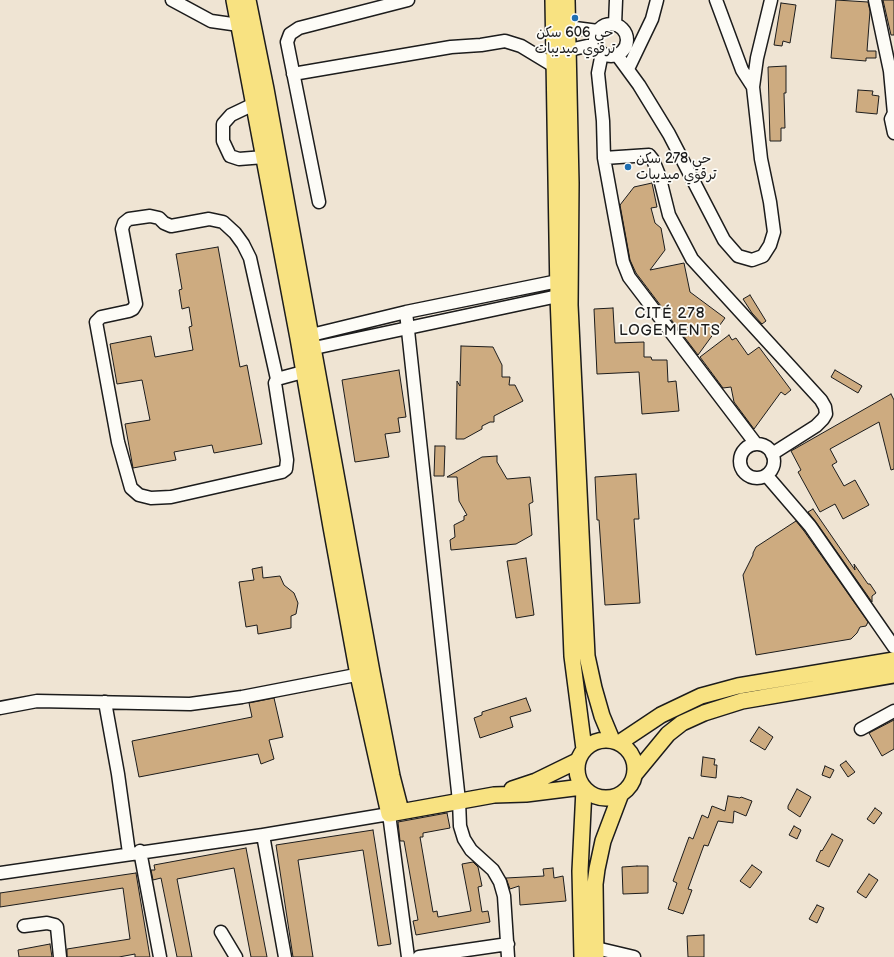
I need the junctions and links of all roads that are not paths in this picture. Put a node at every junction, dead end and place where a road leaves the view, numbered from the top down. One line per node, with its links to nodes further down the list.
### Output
1 (172, 0): 13 (street)
2 (234, 0): 13 (main road)
3 (248, 0): 23 (main road)
4 (408, 0): 21 (street)
5 (553, 0): 19 (main road)
6 (567, 0): 12 (main road)
7 (616, 0): 14 (street)
8 (657, 0): 20 (street)
9 (716, 0): 22 (street)
10 (771, 0): 22 (street)
11 (875, 0): 24 (street)
12 (568, 23): 15 (street); 17 (main road)
13 (239, 25): 23 (main road)
14 (615, 25): 15 (street); 18 (street)
15 (598, 31): 16 (street)
16 (599, 49): 17 (street); 18 (street); 27 (street)
17 (569, 50): 48 (main road)
18 (616, 55): 20 (street)
19 (554, 66): 21 (street); 29 (main road)
20 (628, 69): 22 (street)
21 (293, 74): 28 (street)
22 (752, 87)
23 (257, 95): 26 (main road); 26 (street); 33 (main road)
24 (894, 114): 25 (street)
25 (894, 133)
26 (264, 157): 33 (main road)
27 (604, 158): 36 (street); 37 (street)
28 (319, 202)
29 (558, 281): 30 (main road); 31 (street)
30 (558, 296): 32 (street); 49 (main road)
31 (406, 312): 32 (street); 33 (street)
32 (408, 327): 33 (street); 54 (street)
33 (305, 343): 34 (main road); 39 (main road)
34 (304, 372): 35 (street); 39 (main road)
35 (277, 379): 35 (street)
36 (756, 444): 37 (street); 38 (street)
37 (772, 454): 38 (street)
38 (767, 476): 40 (street)
39 (337, 525): 42 (main road)
40 (894, 647)
41 (894, 660): 48 (main road)
42 (365, 674): 44 (street); 55 (main road)
43 (894, 675): 50 (main road)
44 (105, 702): 45 (street); 57 (street)
45 (0, 708)
46 (894, 711): 47 (street)
47 (861, 728)
48 (616, 741): 49 (main road); 50 (main road)
49 (581, 755): 51 (main road); 52 (main road)
50 (635, 774): 53 (main road)
51 (583, 788): 52 (main road); 53 (main road); 70 (main road)
52 (494, 796): 54 (main road)
53 (620, 796): 62 (main road)
54 (459, 801): 55 (main road); 61 (street)
55 (395, 812): 56 (street); 67 (street)
56 (263, 834): 57 (street); 66 (street)
57 (135, 852): 58 (street); 64 (street)
58 (0, 873)
59 (24, 926): 63 (street)
60 (221, 932): 65 (street)
61 (508, 944): 68 (street); 69 (street)
62 (596, 953): 71 (street)
63 (60, 957)
64 (160, 957)
65 (236, 957)
66 (285, 957)
67 (408, 957)
68 (419, 957)
69 (508, 957)
70 (582, 957)
71 (634, 957)

